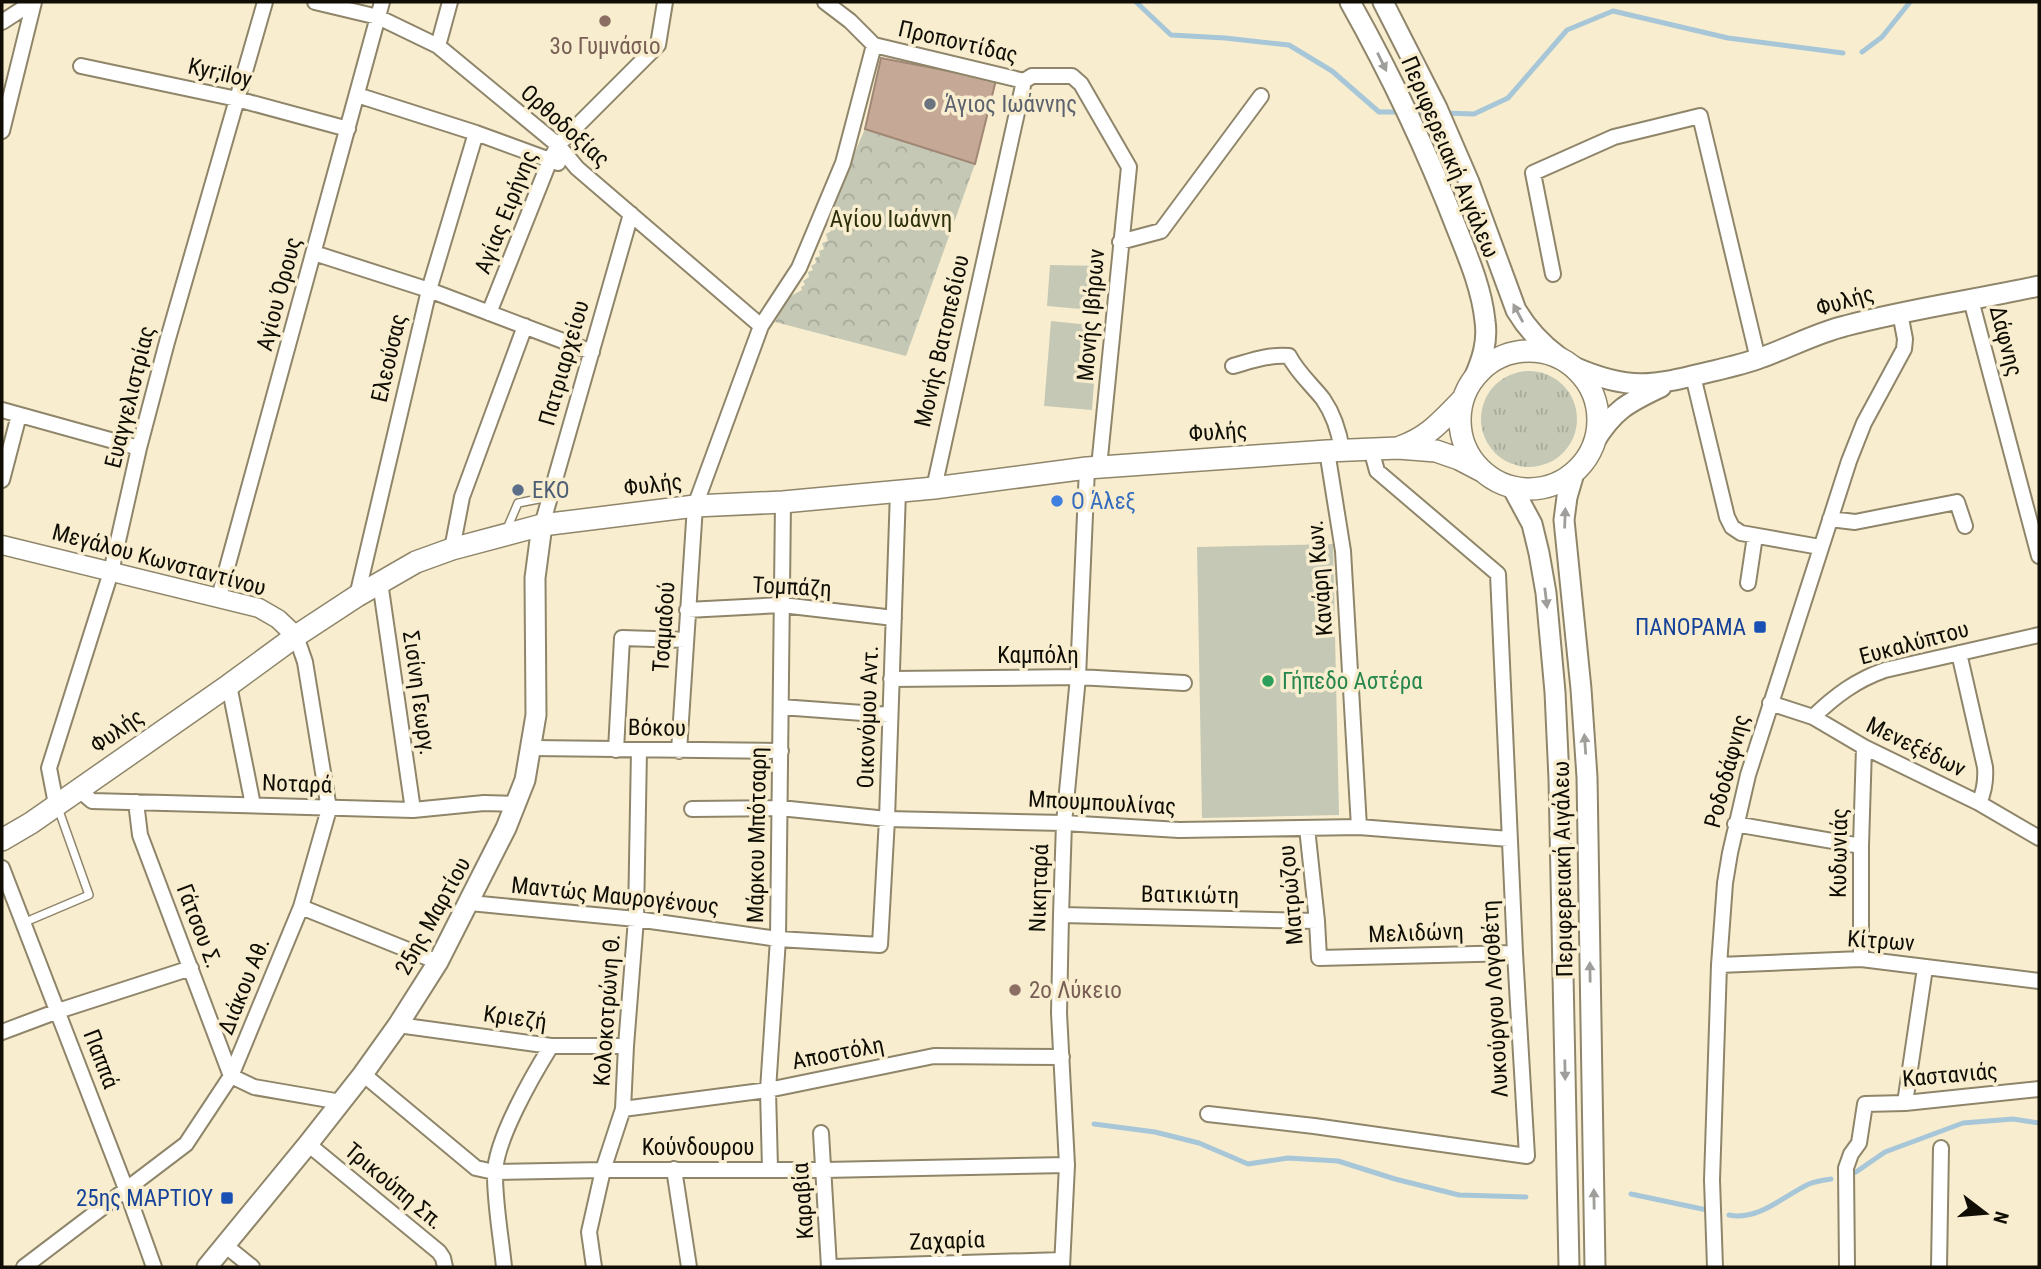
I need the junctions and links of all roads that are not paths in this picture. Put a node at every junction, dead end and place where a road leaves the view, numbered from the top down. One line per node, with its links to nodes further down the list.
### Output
1 (34, 2): 11 (street); 20 (street)
2 (265, 2): 18 (street, Ευαγγελιστρίας)
3 (315, 2): 10 (street, Ορθοδοξίας)
4 (382, 2): 10 (street, Αγίου Όρους)
5 (450, 2): 13 (street)
6 (665, 2): 22 (street, Αγίας Ειρήνης)
7 (825, 2): 12 (street, Προποντίδας)
8 (1350, 2): 42 (main road, Περιφερειακή Αιγάλεω, one-way to 42)
9 (1383, 2): 39 (main road, Περιφερειακή Αιγάλεω, one-way to 9)
10 (378, 18): 13 (street, Ορθοδοξίας); 16 (street, Αγίου Όρους)
11 (2, 22)
12 (874, 45): 15 (street, Προποντίδας); 36 (street)
13 (438, 46): 22 (street, Ορθοδοξίας)
14 (81, 66): 18 (street, Kyr;iloy)
15 (1024, 81): 24 (street, Προποντίδας); 57 (street, Μονής Βατοπεδίου)
16 (357, 95): 19 (street, Αγίου Όρους); 21 (street)
17 (1261, 96): 27 (street)
18 (237, 99): 19 (street, Kyr;iloy); 48 (street, Ευαγγελιστρίας)
19 (348, 129): 28 (street, Αγίου Όρους)
20 (2, 131)
21 (476, 133): 23 (street); 31 (street, Ελεούσας)
22 (558, 145): 23 (street, Αγίας Ειρήνης); 25 (street, Ορθοδοξίας)
23 (550, 160): 25 (street); 33 (street, Αγίας Ειρήνης)
24 (1129, 167): 27 (street, Μονής Ιβήρων)
25 (577, 168): 26 (street, Ορθοδοξίας)
26 (631, 214): 36 (street, Ορθοδοξίας); 37 (street, Πατριαρχείου)
27 (1120, 242): 52 (street, Μονής Ιβήρων)
28 (314, 253): 31 (street); 75 (street, Αγίου Όρους)
29 (1553, 274): 38 (street)
30 (2039, 286): 32 (main road, Φυλής)
31 (429, 290): 33 (street); 74 (street, Ελεούσας)
32 (1971, 300): 34 (main road, Φυλής); 70 (street, Δάφνης)
33 (489, 313): 35 (street)
34 (1899, 313): 38 (main road, Φυλής); 62 (street, Ροδοδάφνης)
35 (525, 326): 37 (street); 69 (street)
36 (761, 326): 61 (street)
37 (592, 352): 59 (street, Πατριαρχείου)
38 (1758, 359): 41 (main road, Φυλής)
39 (1566, 363): 42 (main road); 43 (main road, Φυλής); 47 (main road)
40 (1233, 366): 51 (street, Κανάρη Κων.)
41 (1693, 376): 43 (main road, Φυλής); 66 (street)
42 (1474, 378): 44 (main road)
43 (1671, 382): 47 (main road, Φυλής)
44 (1463, 399): 49 (main road, Φυλής); 53 (main road)
45 (2, 410): 46 (street)
46 (19, 415): 48 (street); 55 (street)
47 (1594, 442): 54 (main road)
48 (139, 448): 71 (street, Ευαγγελιστρίας)
49 (1398, 448): 50 (main road, Φυλής); 53 (main road, Φυλής)
50 (1371, 449): 51 (main road, Φυλής); 113 (street, Λυκούργου Λογοθέτη)
51 (1335, 450): 52 (main road, Φυλής); 110 (street, Κανάρη Κων.)
52 (1093, 467): 57 (main road, Φυλής); 83 (street, Νικηταρά)
53 (1482, 471): 56 (main road)
54 (1574, 473): 56 (main road); 169 (main road, Περιφερειακή Αιγάλεω, one-way to 54)
55 (2, 480)
56 (1512, 487): 168 (main road, Περιφερειακή Αιγάλεω, one-way to 168)
57 (934, 488): 58 (main road, Φυλής)
58 (898, 491): 60 (main road, Φυλής); 78 (street, Οικονόμου Αντ.)
59 (550, 497): 63 (street, Πατριαρχείου); 65 (lane)
60 (783, 502): 61 (main road, Φυλής); 76 (street, Μάρκου Μπότσαρη)
61 (695, 506): 63 (main road, Φυλής); 77 (street, Τσαμαδού)
62 (1830, 519): 64 (street); 68 (street, Ροδοδάφνης)
63 (542, 525): 65 (main road, Φυλής); 92 (main road, 25ης Μαρτίου)
64 (1965, 526)
65 (504, 534): 69 (main road, Φυλής)
66 (1755, 536): 68 (street); 73 (street)
67 (2, 545): 71 (street, Μεγάλου Κωνσταντίνου)
68 (1820, 547): 87 (street, Ροδοδάφνης)
69 (452, 549): 72 (main road, Φυλής)
70 (2039, 556)
71 (111, 572): 75 (street, Μεγάλου Κωνσταντίνου); 100 (street, Ευαγγελιστρίας)
72 (380, 582): 74 (main road, Φυλής); 106 (street, Σισίνη Γεωργ.)
73 (1748, 583)
74 (357, 596): 80 (main road, Φυλής)
75 (219, 597): 80 (street, Μεγάλου Κωνσταντίνου)
76 (782, 605): 77 (street, Τομπάζη); 78 (street, Τομπάζη); 88 (street, Μάρκου Μπότσαρη)
77 (687, 610): 81 (street, Τσαμαδού)
78 (894, 618): 84 (street, Οικονόμου Αντ.)
79 (2039, 635): 82 (street, Ευκαλύπτου)
80 (296, 636): 86 (main road, Φυλής); 104 (street, Διάκου Αθ.)
81 (686, 640): 93 (street); 95 (street, Τσαμαδού)
82 (1959, 653): 90 (street, Ευκαλύπτου); 99 (street)
83 (1078, 677): 84 (street, Καμπόλη); 85 (street, Καμπόλη); 108 (street, Νικηταρά)
84 (891, 679): 89 (street, Οικονόμου Αντ.)
85 (1184, 683)
86 (229, 685): 97 (main road, Φυλής); 102 (street)
87 (1770, 703): 90 (street, Μενεξέδων); 109 (street, Ροδοδάφνης)
88 (781, 707): 89 (street); 96 (street, Μάρκου Μπότσαρη)
89 (890, 715): 107 (street, Οικονόμου Αντ.)
90 (1813, 718): 91 (street, Μενεξέδων)
91 (1864, 747): 99 (street, Μενεξέδων); 115 (street, Κυδωνιάς)
92 (532, 748): 93 (street, Βόκου); 101 (main road, 25ης Μαρτίου)
93 (616, 750): 94 (street, Βόκου)
94 (639, 750): 95 (street, Βόκου); 120 (street, Κολοκοτρώνη Θ.)
95 (679, 751): 96 (street, Βόκου)
96 (781, 751): 103 (street, Μάρκου Μπότσαρη)
97 (79, 790): 98 (street, Νοταρά); 100 (main road, Φυλής)
98 (136, 802): 102 (street, Νοταρά); 130 (street, Γάτσου Σ.)
99 (1979, 803): 112 (street, Μενεξέδων)
100 (56, 804): 114 (main road, Φυλής); 122 (lane)
101 (517, 804): 106 (street, Νοταρά); 117 (main road, 25ης Μαρτίου)
102 (253, 806): 104 (street, Νοταρά)
103 (780, 808): 105 (street, Μπουμπουλίνας); 107 (street, Μπουμπουλίνας); 123 (street, Μάρκου Μπότσαρη)
104 (329, 809): 106 (street, Νοταρά); 118 (street, Διάκου Αθ.)
105 (692, 809)
106 (413, 810)
107 (887, 818): 108 (street, Μπουμπουλίνας); 124 (street, Οικονόμου Αντ.)
108 (1064, 823): 111 (street, Μπουμπουλίνας); 119 (street, Νικηταρά)
109 (1735, 824): 115 (street); 129 (street, Ροδοδάφνης)
110 (1359, 827): 111 (street, Μπουμπουλίνας); 113 (street, Μπουμπουλίνας)
111 (1307, 828): 121 (street, Ματρώζου)
112 (2039, 838)
113 (1509, 839): 125 (street, Λυκούργου Λογοθέτη)
114 (2, 840)
115 (1861, 846): 127 (street, Κυδωνιάς)
116 (2, 868): 122 (street, Παππά)
117 (470, 903): 120 (street, Μαντώς Μαυρογένους); 128 (main road, 25ης Μαρτίου)
118 (301, 907): 128 (street); 140 (street, Διάκου Αθ.)
119 (1061, 915): 121 (street, Βατικιώτη); 138 (street, Νικηταρά)
120 (636, 919): 123 (street, Μαντώς Μαυρογένους); 137 (street, Κολοκοτρώνη Θ.)
121 (1317, 921): 126 (street, Ματρώζου)
122 (23, 923): 133 (street, Παππά)
123 (778, 939): 124 (street, Μαντώς Μαυρογένους); 141 (street, Μάρκου Μπότσαρη)
124 (880, 945)
125 (1515, 953): 126 (street, Μελιδώνη); 146 (street, Λυκούργου Λογοθέτη)
126 (1319, 958)
127 (1861, 959): 129 (street, Κίτρων); 131 (street, Κίτρων)
128 (438, 962): 134 (main road, 25ης Μαρτίου)
129 (1719, 965): 170 (street, Ροδοδάφνης)
130 (191, 968): 133 (street); 140 (street, Γάτσου Σ.)
131 (1925, 968): 132 (street, Κίτρων); 144 (street)
132 (2039, 981)
133 (58, 1011): 135 (street); 156 (street, Παππά)
134 (398, 1025): 136 (street, Κριεζή); 139 (main road, 25ης Μαρτίου)
135 (2, 1032)
136 (551, 1046): 137 (street, Κριεζή); 155 (street)
137 (626, 1046): 145 (street, Κολοκοτρώνη Θ.)
138 (1062, 1056): 141 (street, Αποστόλη); 150 (street, Νικηταρά)
139 (363, 1074): 143 (main road, 25ης Μαρτίου); 155 (street, Κούνδουρου)
140 (231, 1076): 143 (street); 156 (street, Διάκου Αθ.)
141 (768, 1090): 145 (street, Αποστόλη); 151 (street, Μάρκου Μπότσαρη)
142 (2039, 1090): 144 (street, Καστανιάς)
143 (341, 1102): 148 (main road, 25ης Μαρτίου)
144 (1905, 1103): 171 (street, Καστανιάς)
145 (624, 1109): 152 (street, Κολοκοτρώνη Θ.)
146 (1208, 1114)
147 (821, 1133): 154 (street, Καραβία)
148 (308, 1144): 157 (main road, 25ης Μαρτίου); 163 (street, Τρικούπη Σπ.)
149 (1941, 1148): 172 (street)
150 (1067, 1165): 154 (street, Κούνδουρου); 158 (street, Νικηταρά)
151 (770, 1169): 153 (street, Κούνδουρου); 154 (street, Κούνδουρου)
152 (603, 1170): 153 (street, Κούνδουρου); 155 (street, Κούνδουρου); 165 (street, Κολοκοτρώνη Θ.)
153 (674, 1170): 166 (street)
154 (824, 1170): 167 (street, Καραβία)
155 (494, 1172): 164 (street)
156 (126, 1189): 159 (street, Διάκου Αθ.); 160 (street, Παππά)
157 (226, 1246): 161 (main road, 25ης Μαρτίου); 162 (street)
158 (1062, 1264): 167 (street, Ζαχαρία)
159 (24, 1267)
160 (154, 1267)
161 (207, 1267)
162 (251, 1267)
163 (445, 1267)
164 (504, 1267)
165 (594, 1267)
166 (689, 1267)
167 (832, 1267)
168 (1569, 1267)
169 (1595, 1267)
170 (1715, 1267)
171 (1847, 1267)
172 (1939, 1267)

